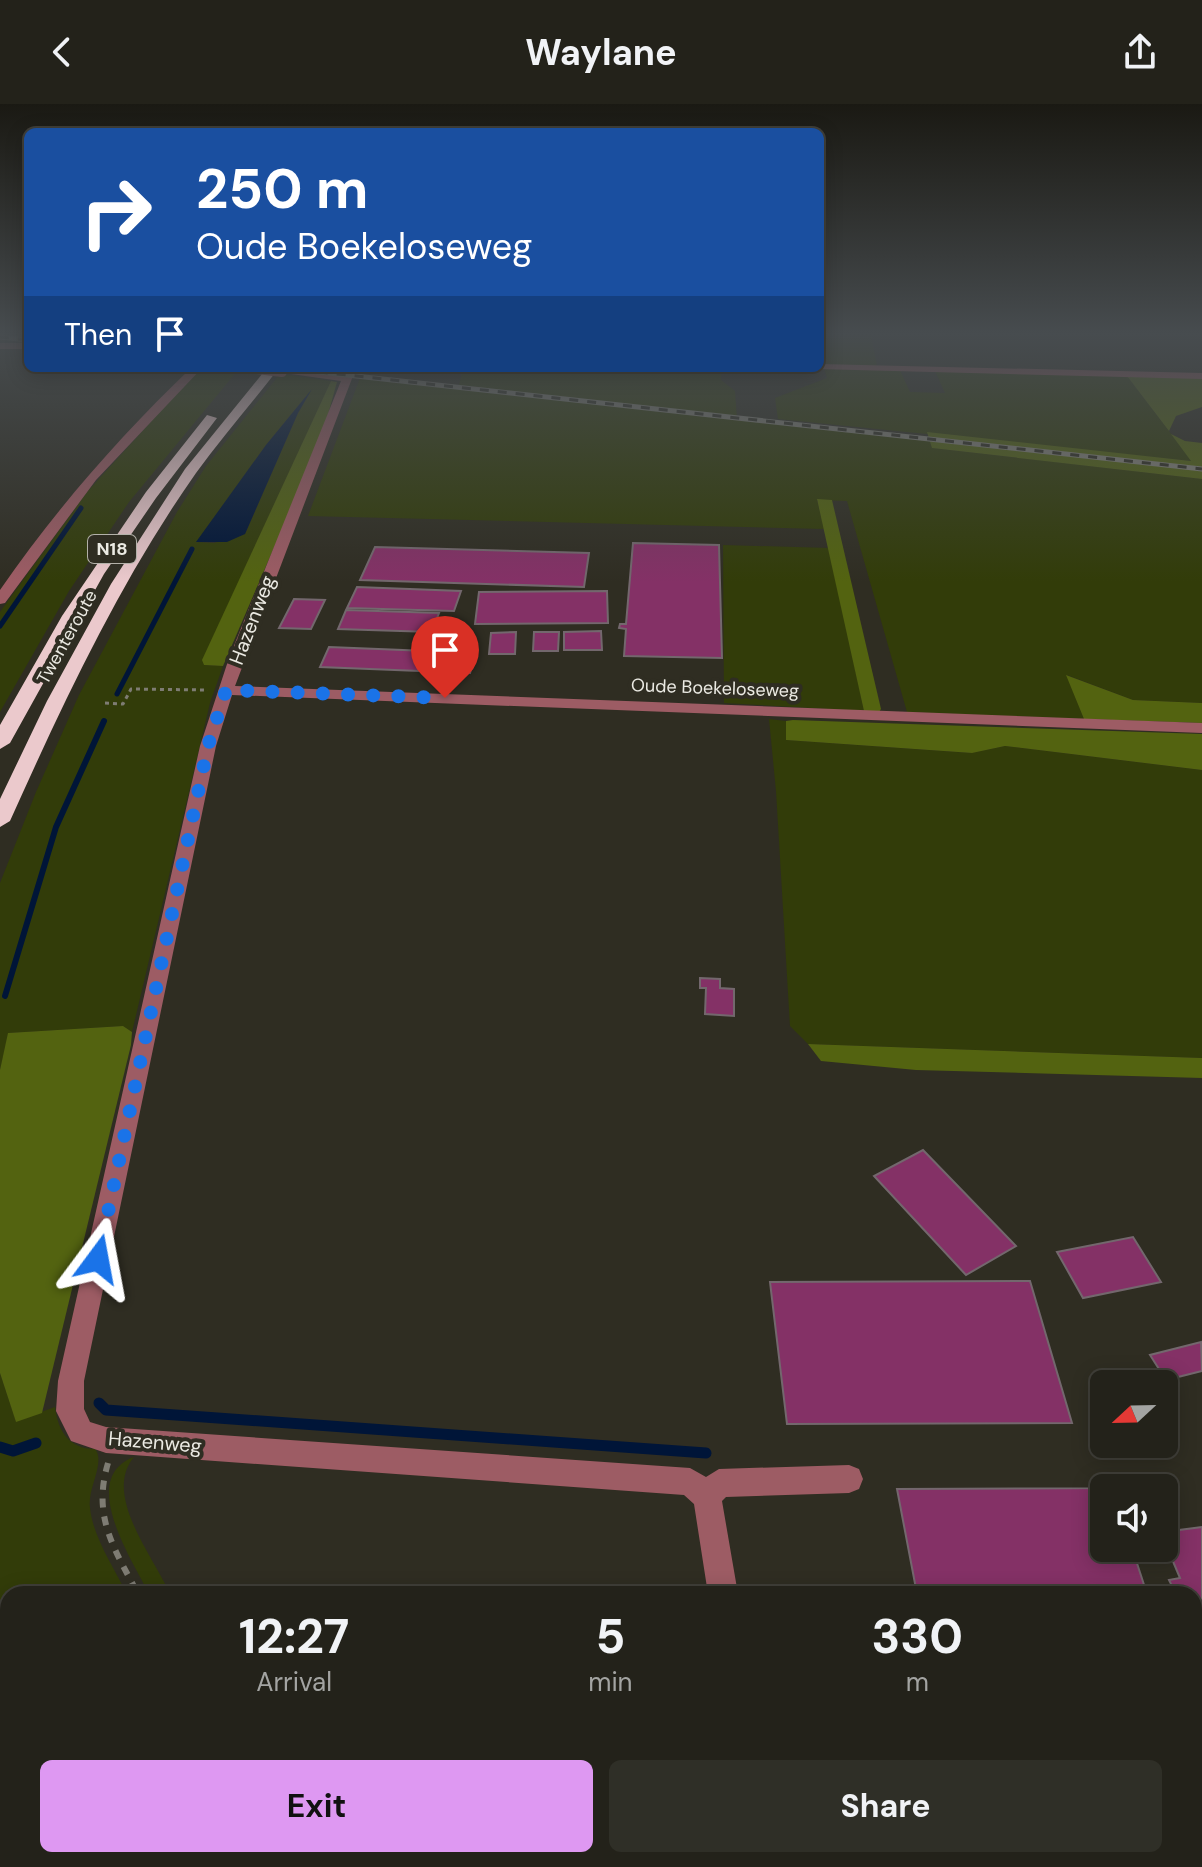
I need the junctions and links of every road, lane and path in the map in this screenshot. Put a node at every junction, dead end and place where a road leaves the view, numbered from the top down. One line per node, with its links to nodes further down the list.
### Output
1 (145, 417): 5 (street)
2 (213, 417): 9 (highway, Twenteroute / N18)
3 (234, 417): 10 (highway, Twenteroute / N18)
4 (333, 417): 6 (street, Hazenweg)
5 (0, 600)
6 (226, 690): 7 (path); 8 (street, Oude Boekeloseweg); 11 (street, Hazenweg)
7 (105, 703)
8 (1202, 728)
9 (0, 743)
10 (0, 821)
11 (117, 1441): 13 (street, Hazenweg); 14 (path)
12 (849, 1479): 13 (street)
13 (707, 1496): 15 (street)
14 (134, 1586)
15 (722, 1586)

